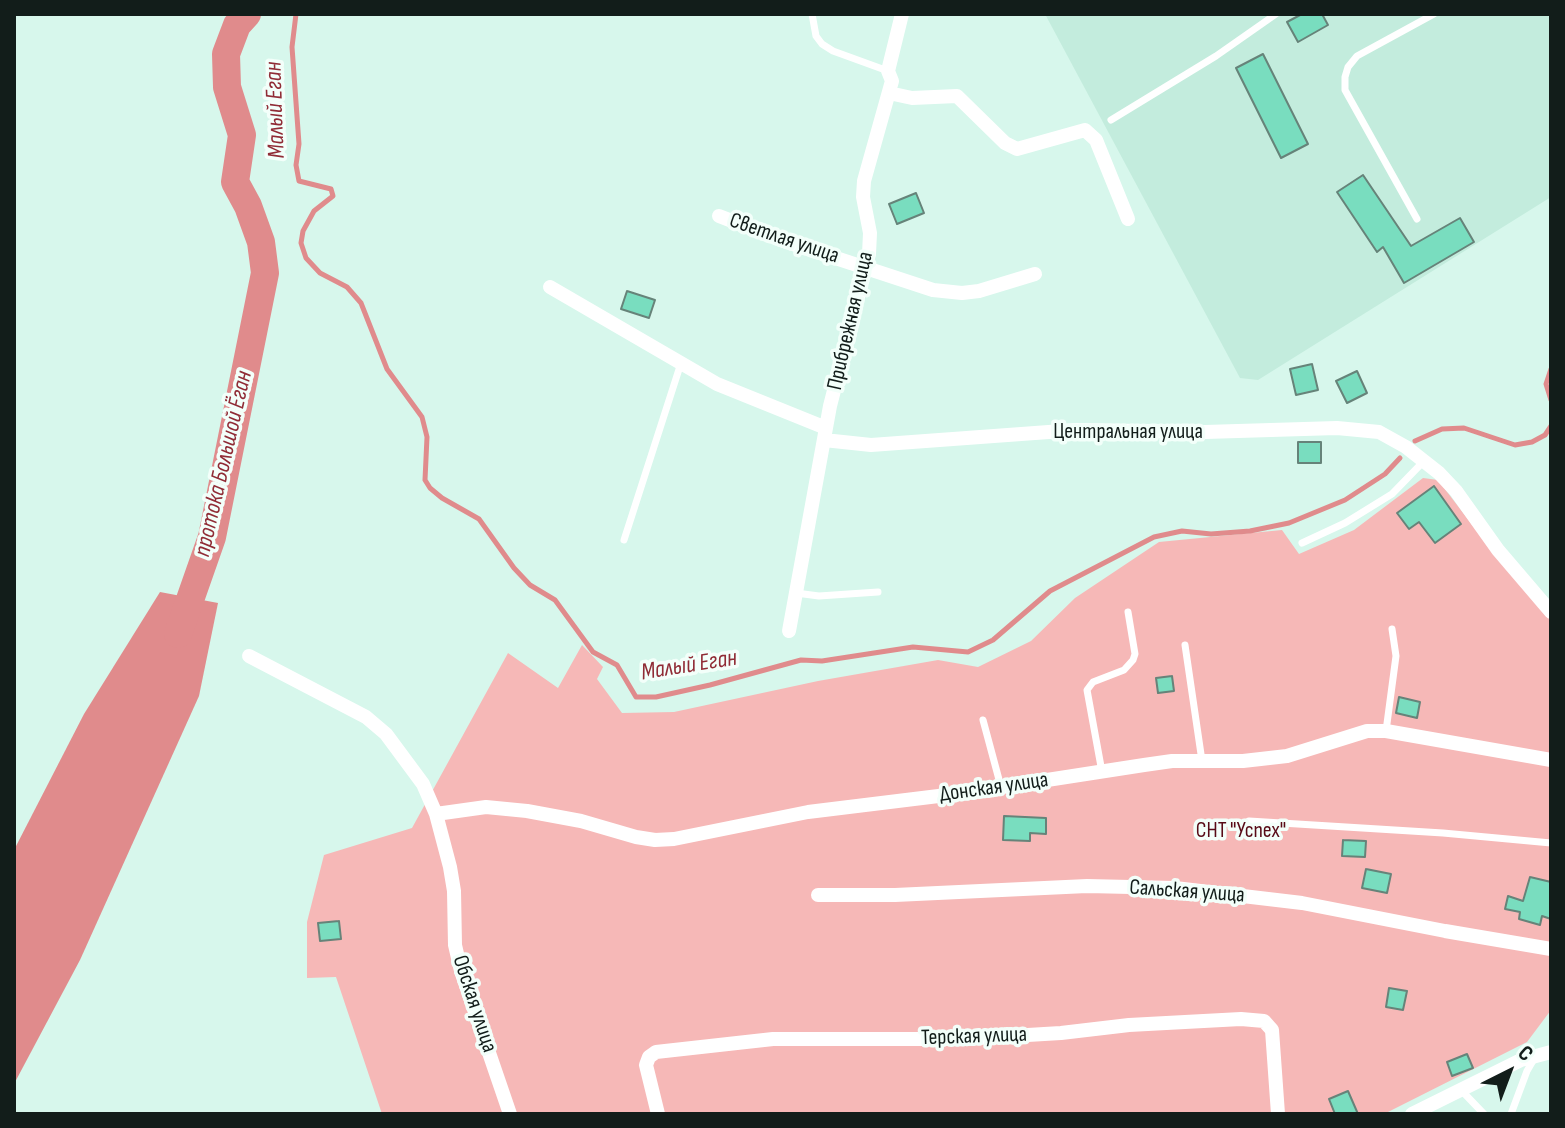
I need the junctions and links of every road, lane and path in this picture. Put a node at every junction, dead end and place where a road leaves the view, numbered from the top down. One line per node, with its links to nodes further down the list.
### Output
1 (812, 14): 5 (lane)
2 (902, 14): 5 (street, Прибрежная улица)
3 (1276, 14): 7 (lane)
4 (1432, 14): 10 (lane)
5 (888, 71): 6 (street, Прибрежная улица)
6 (889, 93): 9 (street); 11 (street, Прибрежная улица)
7 (1111, 120)
8 (719, 216): 11 (street, Светлая улица)
9 (1128, 219)
10 (1417, 219)
11 (865, 267): 12 (street, Светлая улица); 15 (street, Прибрежная улица)
12 (1035, 274)
13 (550, 287): 14 (street, Центральная улица)
14 (681, 362): 15 (street, Центральная улица); 17 (lane)
15 (825, 434): 16 (street, Центральная улица); 20 (street, Прибрежная улица)
16 (1424, 461): 18 (lane); 22 (street, Центральная улица)
17 (624, 540)
18 (1302, 543)
19 (878, 592): 20 (lane)
20 (795, 593): 24 (street, Прибрежная улица)
21 (1128, 612): 31 (lane)
22 (1551, 612)
23 (1392, 629): 28 (lane)
24 (789, 631)
25 (1185, 645): 30 (lane)
26 (249, 656): 33 (street, Обская улица)
27 (983, 720): 32 (lane)
28 (1386, 731): 29 (street, Донская улица); 30 (street, Донская улица)
29 (1551, 760)
30 (1202, 761): 31 (street, Донская улица)
31 (1102, 772): 32 (street, Донская улица)
32 (1001, 787): 33 (street, Донская улица)
33 (436, 814): 40 (street, Обская улица)
34 (1249, 821): 35 (lane)
35 (1551, 843)
36 (818, 895): 37 (street, Сальская улица)
37 (1551, 949)
38 (1544, 1053): 39 (street); 45 (lane)
39 (1461, 1090): 43 (street); 44 (lane)
40 (510, 1114)
41 (658, 1114): 42 (street, Терская улица)
42 (1278, 1114)
43 (1412, 1114)
44 (1484, 1114)
45 (1511, 1114)

